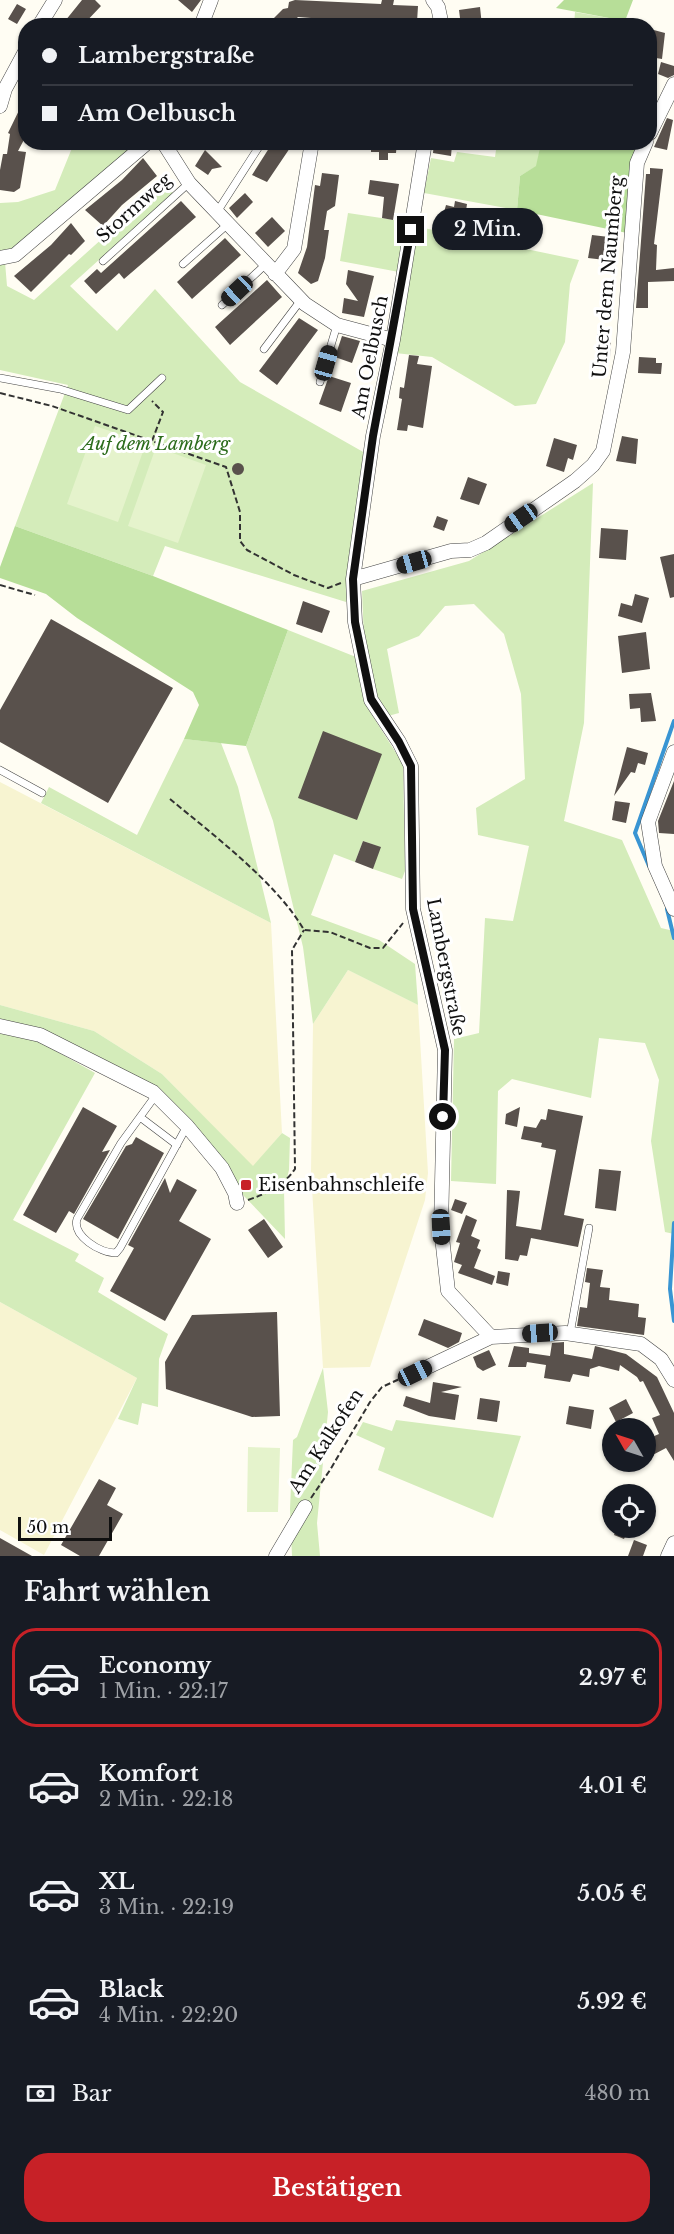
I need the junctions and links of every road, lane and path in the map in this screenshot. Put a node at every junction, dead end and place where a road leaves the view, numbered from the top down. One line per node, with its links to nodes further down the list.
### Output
1 (55, 0): 4 (street)
2 (211, 0): 5 (street)
3 (433, 0): 6 (street)
4 (44, 18)
5 (204, 18)
6 (440, 18)
7 (18, 65): 9 (street)
8 (674, 84): 10 (street)
9 (0, 106)
10 (657, 119)
11 (139, 150): 20 (street)
12 (168, 150): 17 (street, Stormweg)
13 (257, 150): 18 (lane)
14 (311, 150): 23 (street)
15 (424, 150): 27 (street, Am Oelbusch)
16 (643, 150): 35 (street, Unter dem Naumberg)
17 (189, 183): 18 (street, Stormweg); 21 (lane, Stormweg)
18 (217, 212): 19 (street, Stormweg)
19 (228, 224): 22 (lane); 23 (street, Stormweg)
20 (0, 258)
21 (103, 261)
22 (183, 264)
23 (271, 269): 24 (street, Stormweg); 25 (lane)
24 (301, 300): 26 (street, Stormweg); 28 (lane)
25 (222, 305)
26 (336, 326): 27 (street, Stormweg); 31 (lane)
27 (393, 340): 35 (street, Am Oelbusch)
28 (264, 349)
29 (0, 378): 33 (lane)
30 (162, 378): 33 (lane)
31 (320, 382)
32 (0, 393): 34 (path)
33 (146, 394): 34 (path)
34 (152, 441): 35 (path)
35 (353, 579): 42 (street, Lambergstraße)
36 (0, 585): 37 (path)
37 (35, 595)
38 (674, 752): 43 (street)
39 (0, 771): 40 (lane)
40 (42, 793)
41 (170, 799): 44 (path)
42 (413, 909): 44 (path); 53 (street, Lambergstraße)
43 (674, 909)
44 (304, 930): 50 (path)
45 (0, 1026): 46 (street)
46 (156, 1095): 47 (lane); 48 (street)
47 (140, 1117): 49 (lane); 49 (lane)
48 (187, 1126): 49 (lane); 50 (street)
49 (177, 1146)
50 (237, 1203)
51 (589, 1228): 52 (lane)
52 (570, 1334): 53 (street); 55 (street)
53 (491, 1336): 54 (street)
54 (415, 1373): 56 (path, Am Kalkofen)
55 (674, 1380)
56 (304, 1507): 58 (street, Am Kalkofen)
57 (674, 1543): 59 (street)
58 (276, 1556)
59 (668, 1556)

